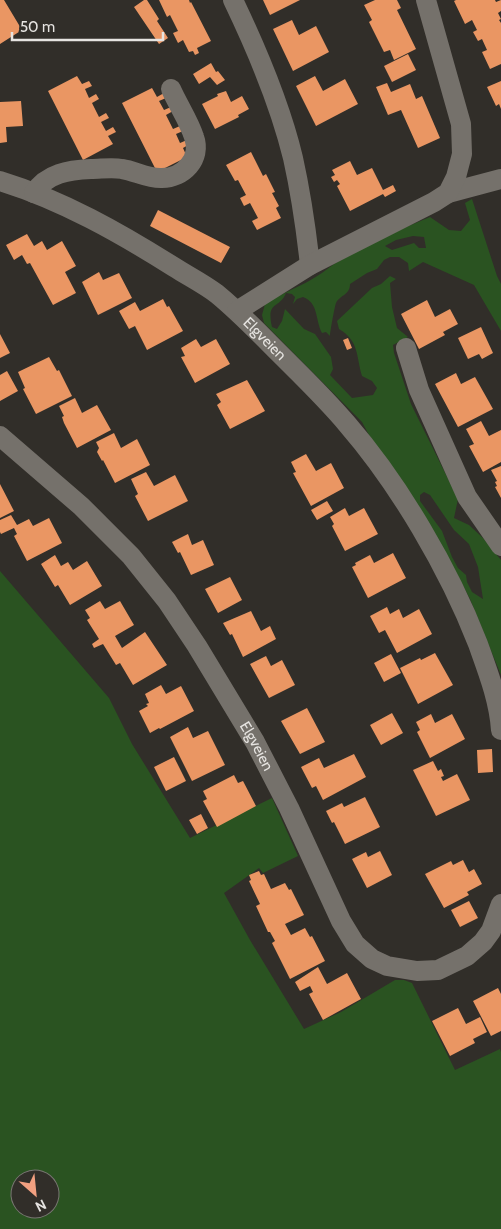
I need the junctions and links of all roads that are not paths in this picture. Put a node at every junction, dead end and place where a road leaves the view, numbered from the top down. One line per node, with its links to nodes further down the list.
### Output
1 (233, 0): 8 (street)
2 (426, 0): 7 (street)
3 (171, 89): 6 (street)
4 (501, 179): 7 (street, Elgveien)
5 (0, 181): 6 (street, Elgveien)
6 (34, 193): 9 (street, Elgveien)
7 (448, 193): 8 (street, Elgveien)
8 (310, 264): 9 (street, Elgveien)
9 (237, 311): 13 (street, Elgveien)
10 (406, 348): 12 (street)
11 (0, 436): 16 (street, Elgveien)
12 (501, 546)
13 (501, 725): 14 (street, Elgveien)
14 (501, 730)
15 (501, 904): 16 (street, Elgveien)
16 (496, 936)

